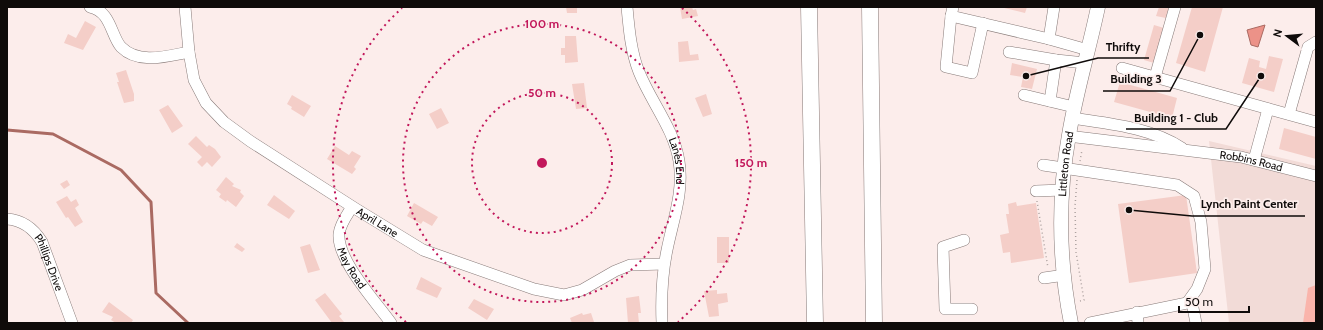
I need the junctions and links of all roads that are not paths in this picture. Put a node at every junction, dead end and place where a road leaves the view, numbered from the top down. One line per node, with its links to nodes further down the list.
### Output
1 (90, 7): 13 (street)
2 (185, 7): 13 (street, April Lane)
3 (627, 7): 36 (street, Lanes End)
4 (809, 7): 45 (highway)
5 (870, 7): 46 (highway)
6 (1054, 7): 11 (street)
7 (1098, 7): 15 (main road, Littleton Road)
8 (1175, 7): 18 (street)
9 (952, 11): 10 (street); 10 (street)
10 (982, 23): 11 (street)
11 (1049, 39): 15 (street)
12 (1316, 42): 23 (street)
13 (189, 52): 33 (street, April Lane)
14 (1009, 52): 16 (street)
15 (1086, 56): 16 (street); 22 (main road, Littleton Road)
16 (1056, 60): 20 (street)
17 (1122, 68): 18 (street)
18 (1155, 77): 21 (street)
19 (1024, 95): 20 (street, Robbins Road)
20 (1050, 101): 22 (street, Robbins Road)
21 (1268, 109): 23 (street); 27 (street)
22 (1073, 112): 25 (main road, Littleton Road); 26 (street, Robbins Road)
23 (1289, 114): 24 (street)
24 (1316, 122)
25 (1068, 136): 26 (street, Robbins Road); 29 (main road, Littleton Road)
26 (1186, 151): 27 (street, Robbins Road)
27 (1254, 160): 30 (street, Robbins Road)
28 (1043, 165): 29 (street)
29 (1071, 170): 31 (main road, Littleton Road); 39 (street)
30 (1316, 176)
31 (1063, 190): 32 (street); 37 (main road, Littleton Road)
32 (1036, 191)
33 (352, 207): 36 (street, April Lane); 43 (street, May Road)
34 (7, 219): 42 (street, Phillips Drive)
35 (964, 240): 40 (street)
36 (664, 264): 44 (street, Lanes End)
37 (1065, 275): 38 (street); 47 (main road, Littleton Road)
38 (1046, 278)
39 (1191, 298): 41 (street); 49 (street)
40 (972, 308)
41 (1138, 318): 48 (street)
42 (72, 323)
43 (391, 323)
44 (662, 323)
45 (815, 323)
46 (874, 323)
47 (1071, 323)
48 (1090, 323)
49 (1196, 323)

